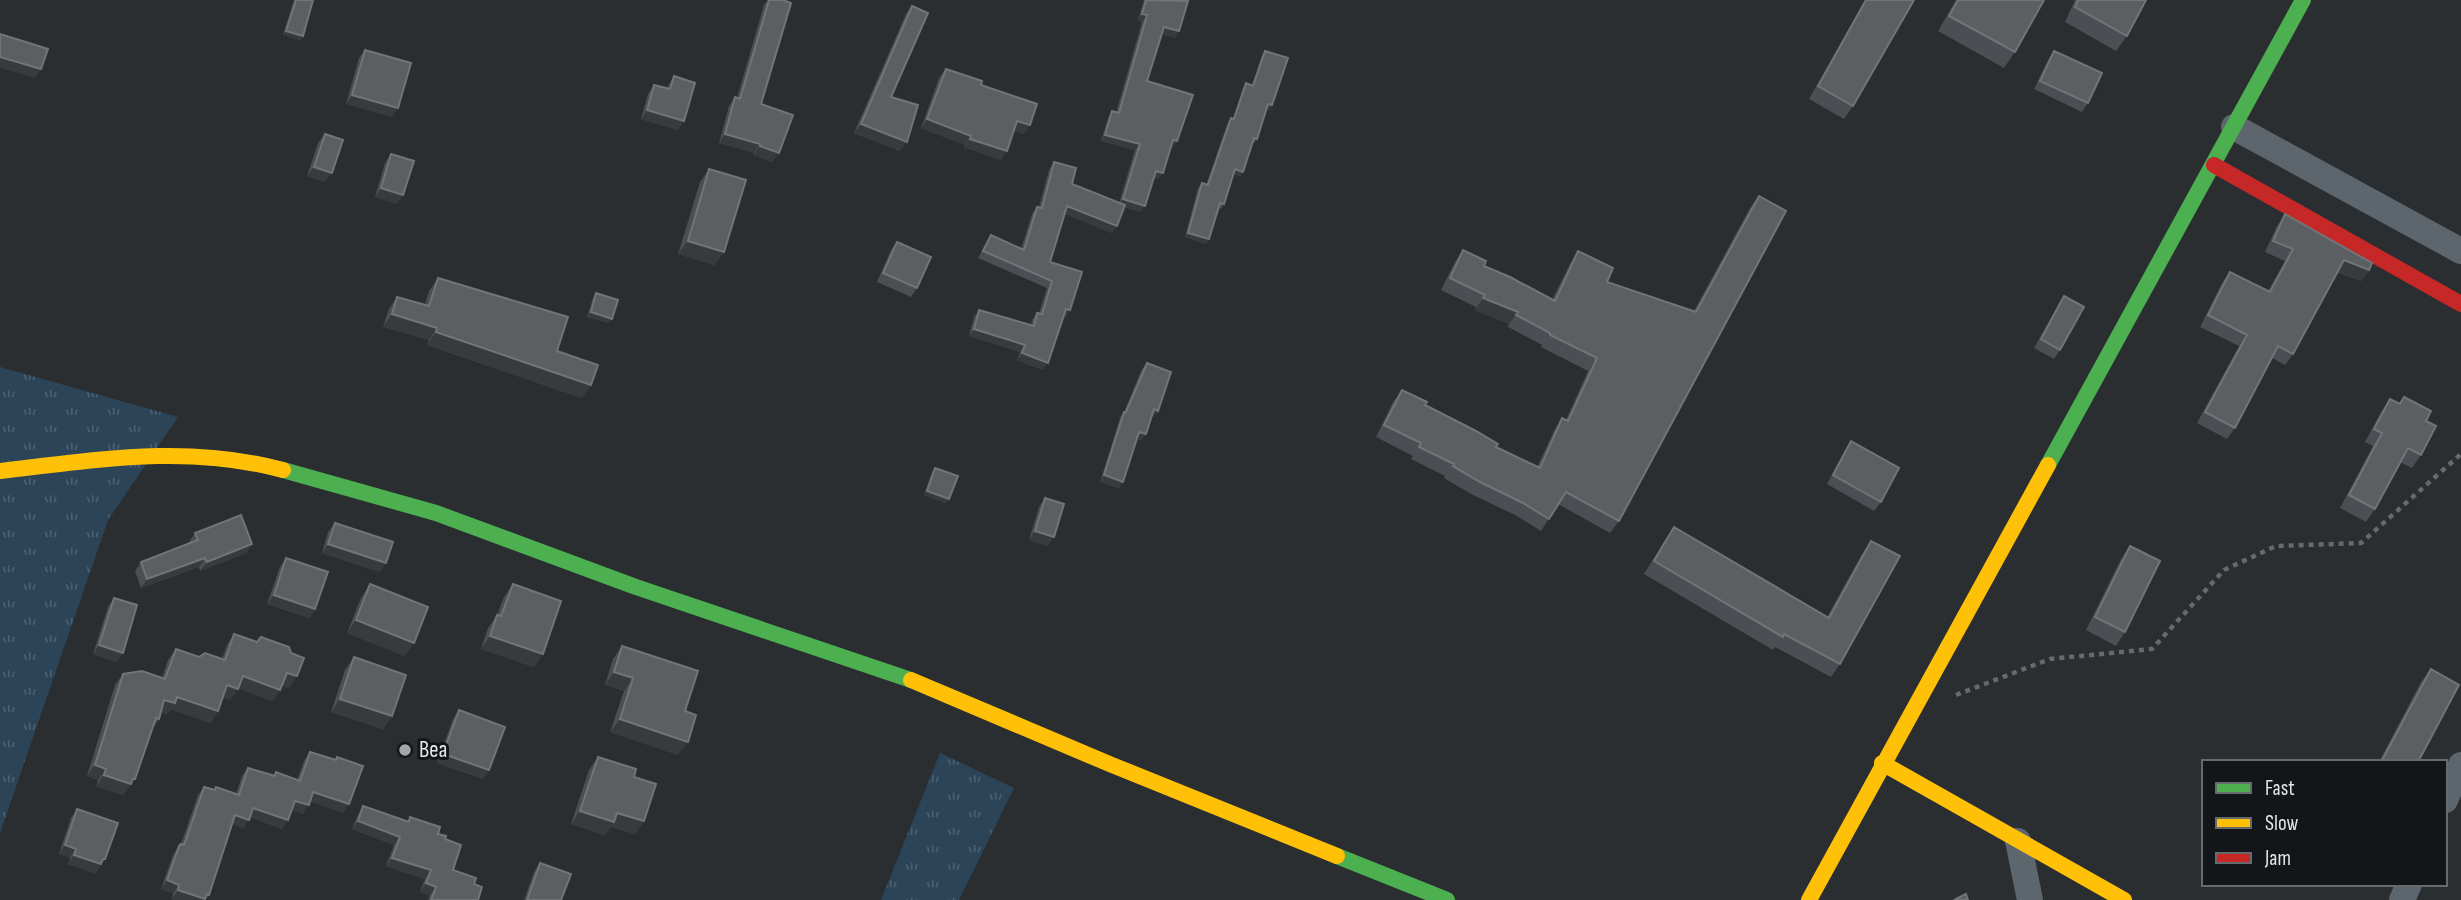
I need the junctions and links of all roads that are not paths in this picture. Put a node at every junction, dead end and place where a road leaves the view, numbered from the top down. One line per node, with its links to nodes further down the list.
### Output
1 (2304, 0): 2 (street)
2 (2234, 128): 3 (street); 4 (street)
3 (2214, 165): 5 (street); 9 (street)
4 (2369, 202): 5 (street); 6 (street)
5 (2348, 240): 7 (street)
6 (2461, 251)
7 (2461, 304)
8 (0, 471): 13 (street)
9 (1882, 763): 12 (street); 14 (street)
10 (2461, 765): 11 (street)
11 (2447, 796)
12 (2018, 841): 15 (street); 16 (street)
13 (1447, 900)
14 (1809, 900)
15 (2030, 900)
16 (2124, 900)

